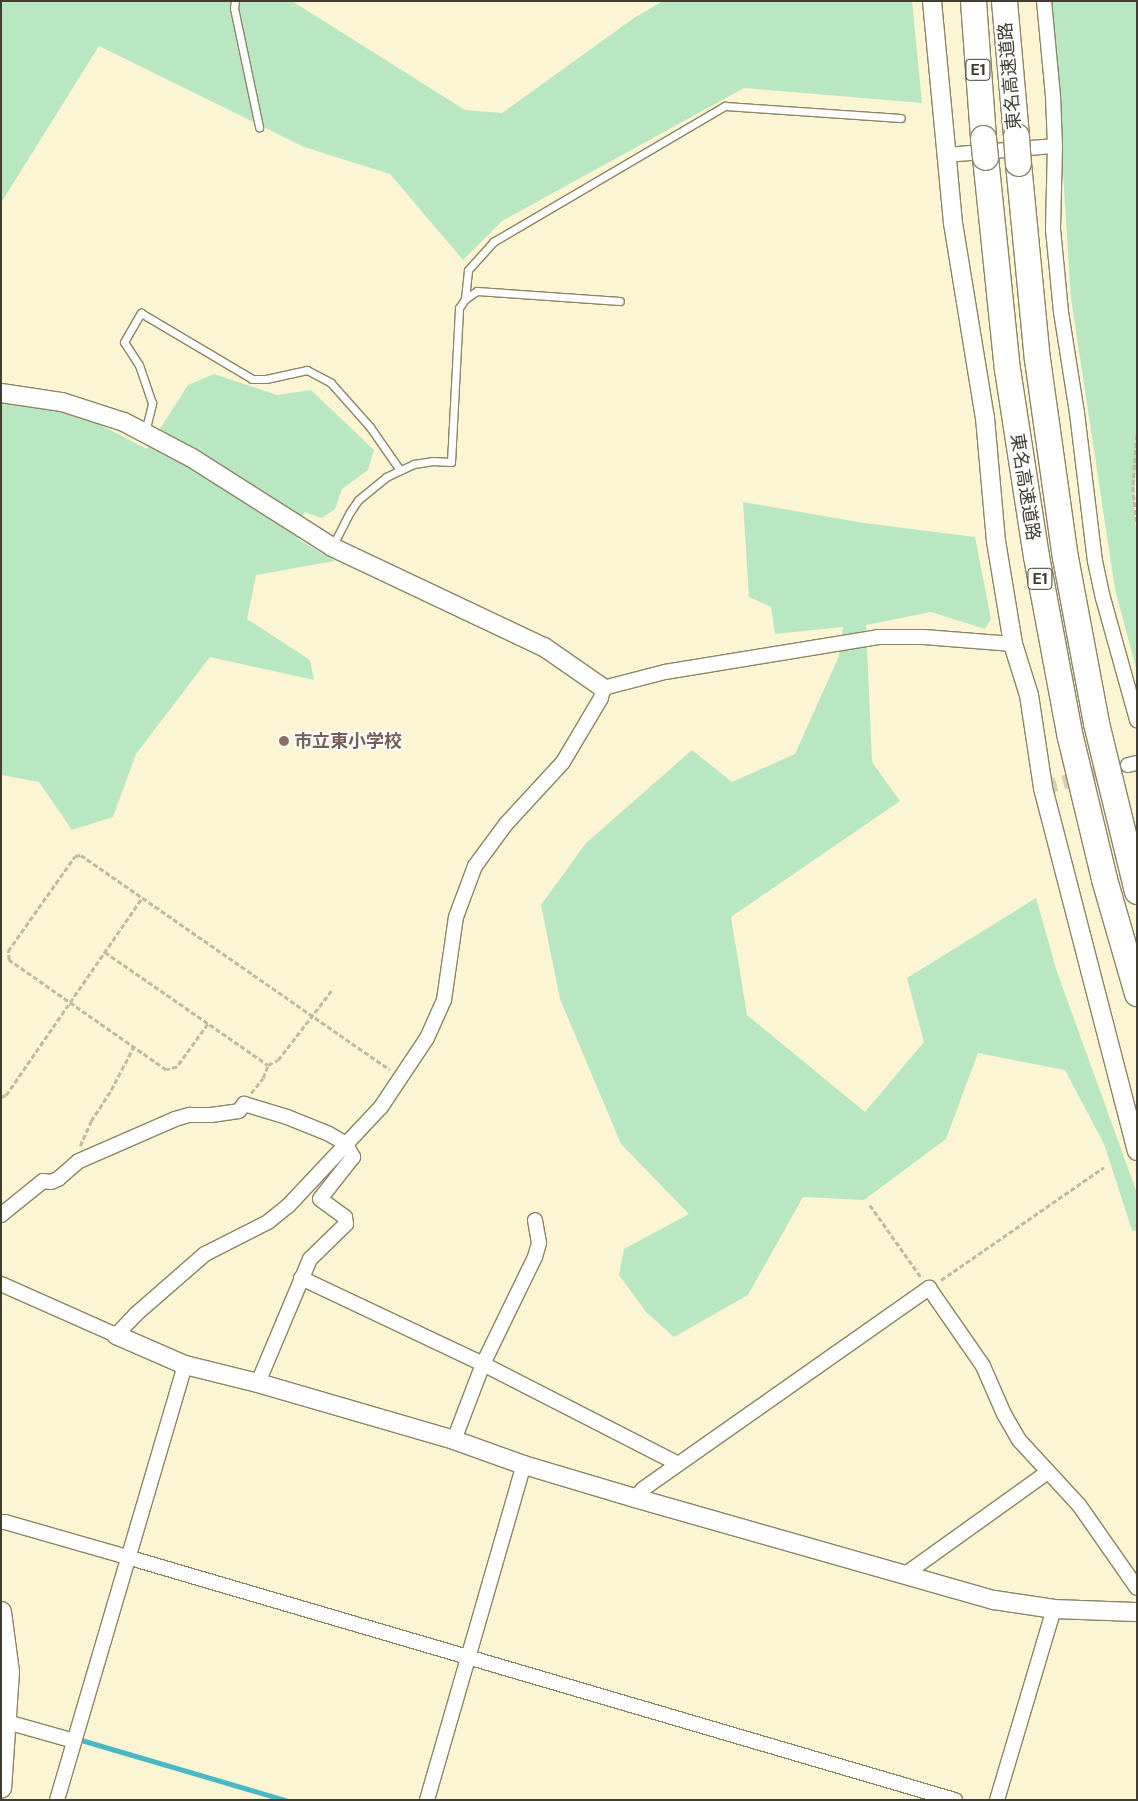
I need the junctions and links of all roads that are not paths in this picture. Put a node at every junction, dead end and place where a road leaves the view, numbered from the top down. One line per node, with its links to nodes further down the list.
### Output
1 (236, 1): 7 (lane)
2 (932, 1): 9 (street)
3 (973, 1): 20 (highway, 東名高速道路 / E1)
4 (1004, 1): 19 (highway, 東名高速道路 / E1, bridge)
5 (1044, 1): 8 (street)
6 (901, 118): 10 (lane)
7 (259, 127)
8 (1055, 146): 9 (street); 18 (street)
9 (947, 154): 16 (street)
10 (466, 298): 11 (lane); 14 (lane)
11 (620, 301)
12 (1, 393): 13 (street)
13 (145, 433): 14 (lane); 15 (street)
14 (400, 470): 15 (lane)
15 (332, 547): 17 (street)
16 (1013, 644): 17 (street); 22 (street)
17 (603, 688): 21 (street)
18 (1137, 720)
19 (1137, 891)
20 (1137, 993)
21 (346, 1144): 23 (street); 25 (street); 27 (street)
22 (1137, 1151)
23 (1, 1215)
24 (535, 1220): 28 (street)
25 (301, 1278): 28 (street); 30 (street)
26 (1, 1284): 27 (street)
27 (116, 1335): 29 (street)
28 (483, 1364): 31 (street); 33 (street)
29 (185, 1365): 30 (street); 37 (street)
30 (258, 1383): 31 (street)
31 (454, 1440): 32 (street)
32 (524, 1464): 35 (street); 43 (street)
33 (678, 1464): 34 (street); 35 (street)
34 (1048, 1472): 38 (street); 39 (street)
35 (635, 1498): 38 (street)
36 (1, 1522): 37 (street)
37 (127, 1557): 43 (street); 45 (street)
38 (904, 1575): 40 (street)
39 (1137, 1588)
40 (1054, 1608): 42 (street); 50 (street)
41 (1, 1612): 44 (main road)
42 (1137, 1612)
43 (468, 1656): 48 (street); 49 (street)
44 (6, 1722): 45 (street); 46 (main road)
45 (74, 1741): 47 (street)
46 (1, 1788)
47 (57, 1800)
48 (427, 1800)
49 (955, 1800)
50 (997, 1800)

